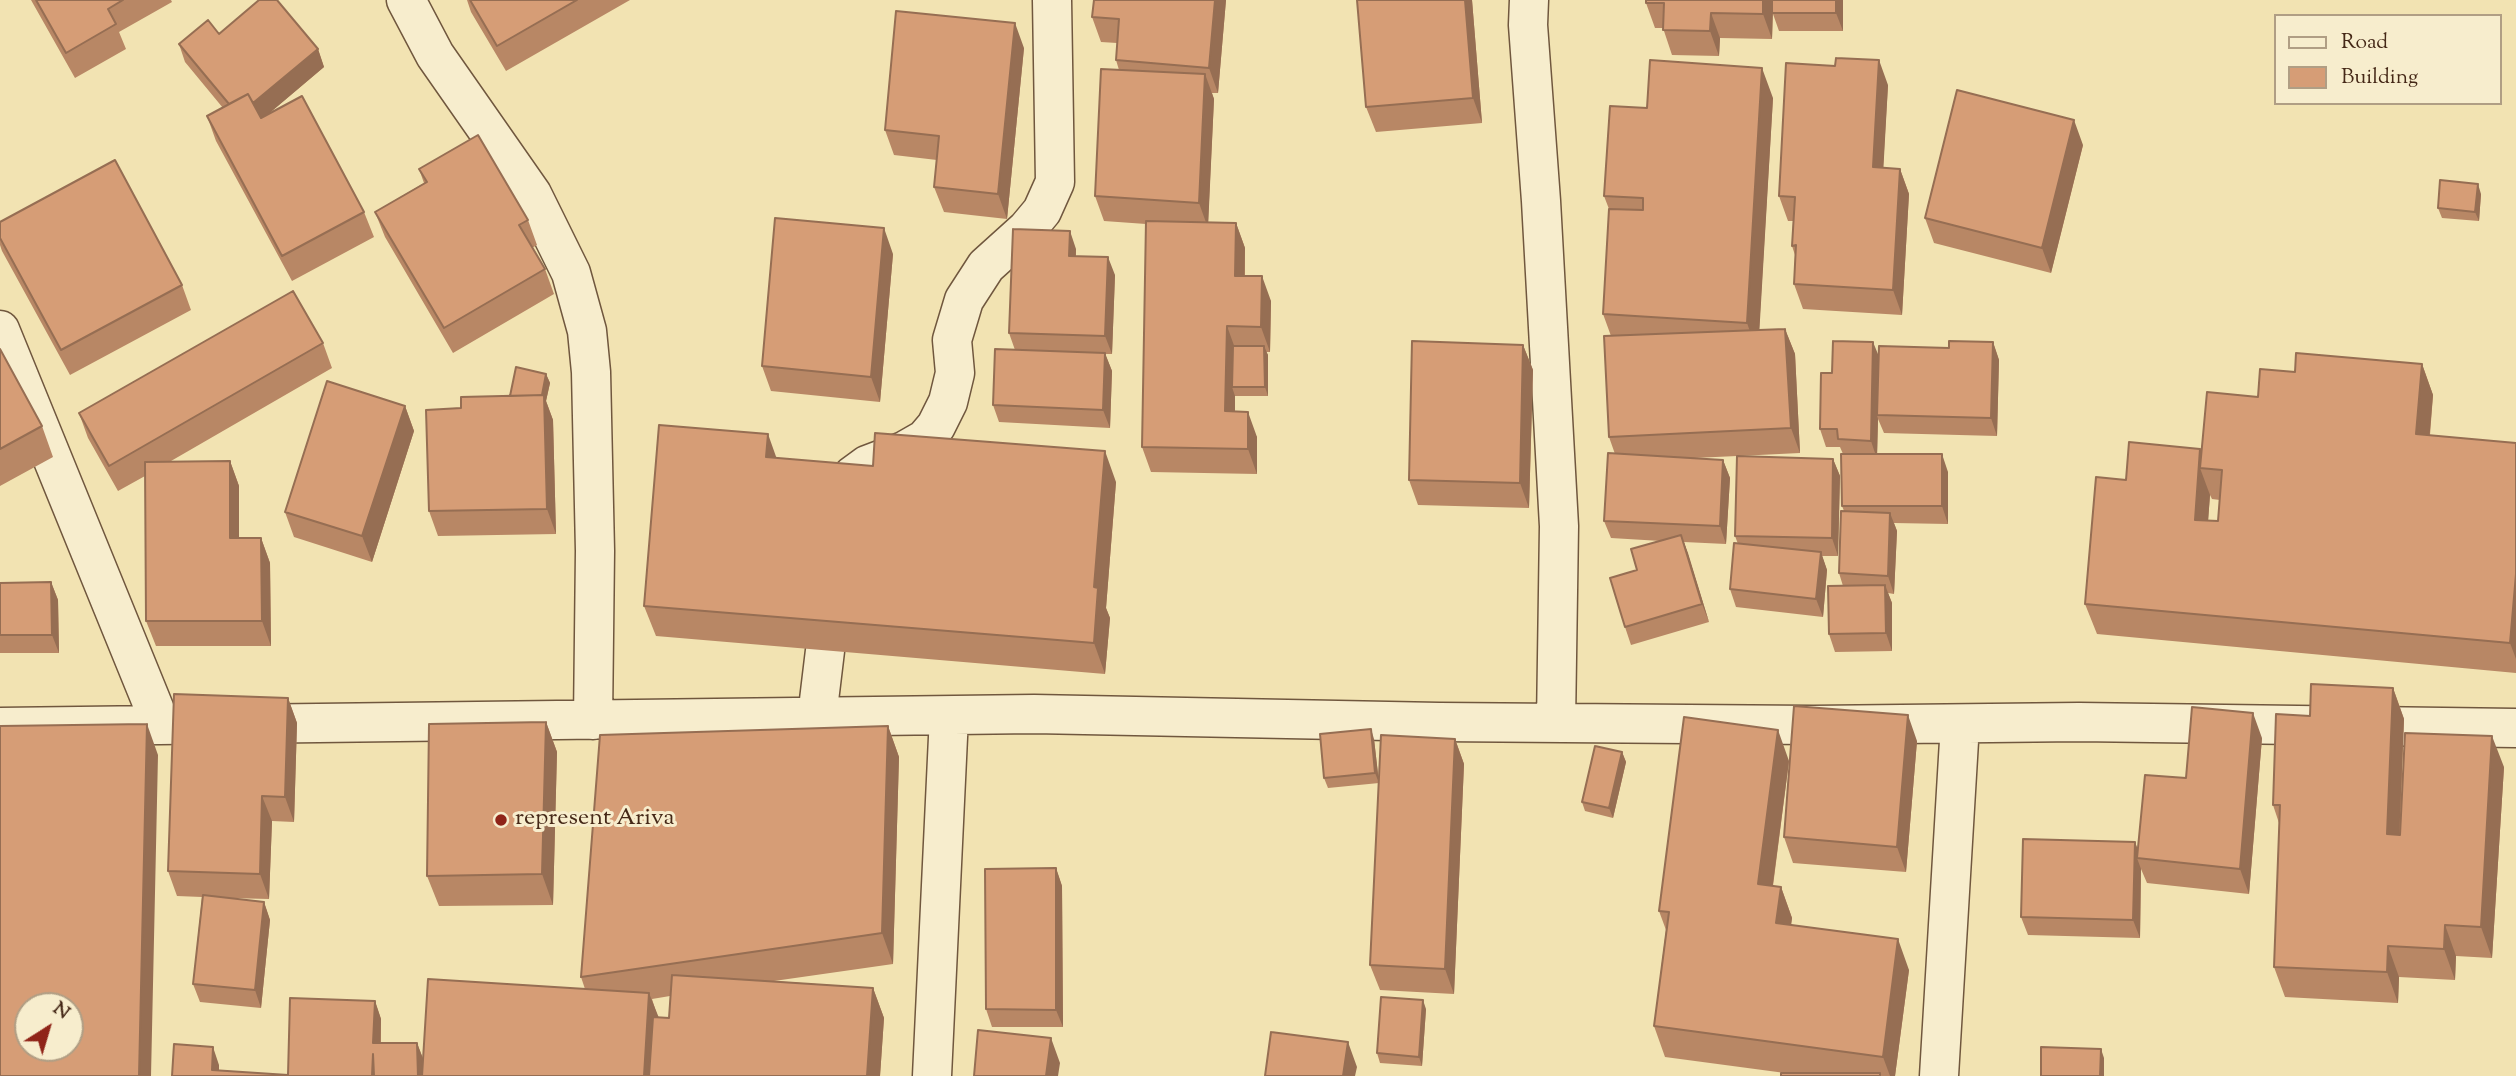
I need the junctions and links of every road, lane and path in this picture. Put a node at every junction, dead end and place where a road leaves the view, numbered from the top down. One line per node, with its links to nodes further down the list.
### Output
1 (406, 0): 7 (street)
2 (1052, 0): 6 (street)
3 (1529, 0): 8 (street)
4 (0, 330): 10 (street)
5 (949, 716): 6 (street); 8 (street); 13 (street)
6 (817, 717): 7 (street)
7 (593, 720): 10 (street)
8 (1556, 723): 9 (street)
9 (1959, 724): 12 (street); 14 (street)
10 (160, 725): 11 (street)
11 (0, 727)
12 (2516, 728)
13 (932, 1076)
14 (1939, 1076)

